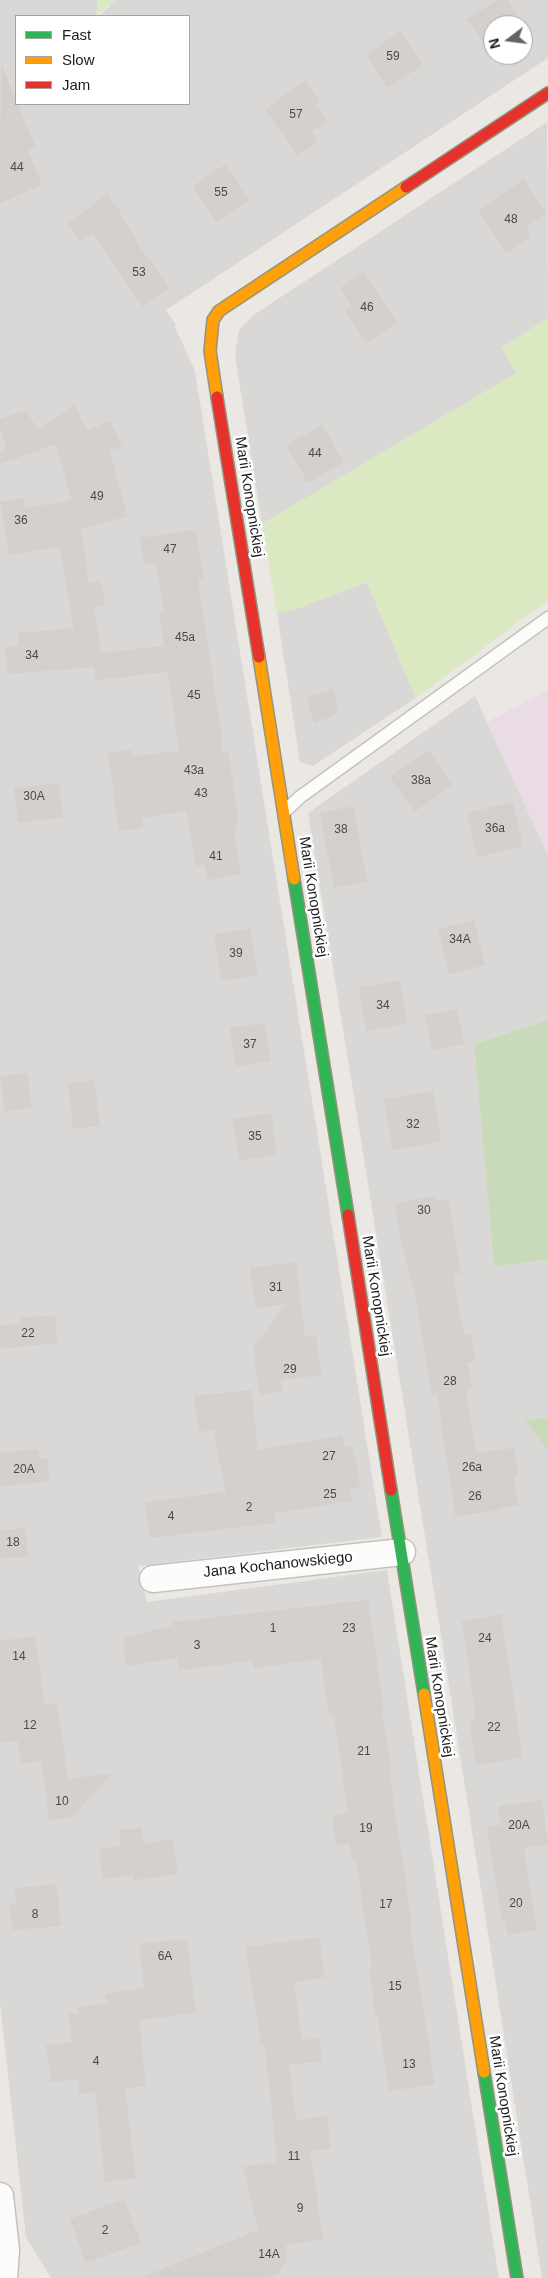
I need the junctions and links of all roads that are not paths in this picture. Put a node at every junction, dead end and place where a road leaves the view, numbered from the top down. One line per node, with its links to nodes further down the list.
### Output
1 (548, 93): 3 (street, Marii Konopnickiej)
2 (548, 618): 3 (lane)
3 (285, 811): 4 (street, Marii Konopnickiej)
4 (402, 1552): 5 (street, Jana Kochanowskiego); 8 (street, Marii Konopnickiej)
5 (154, 1579)
6 (0, 2196): 7 (street)
7 (5, 2276)
8 (517, 2278)

